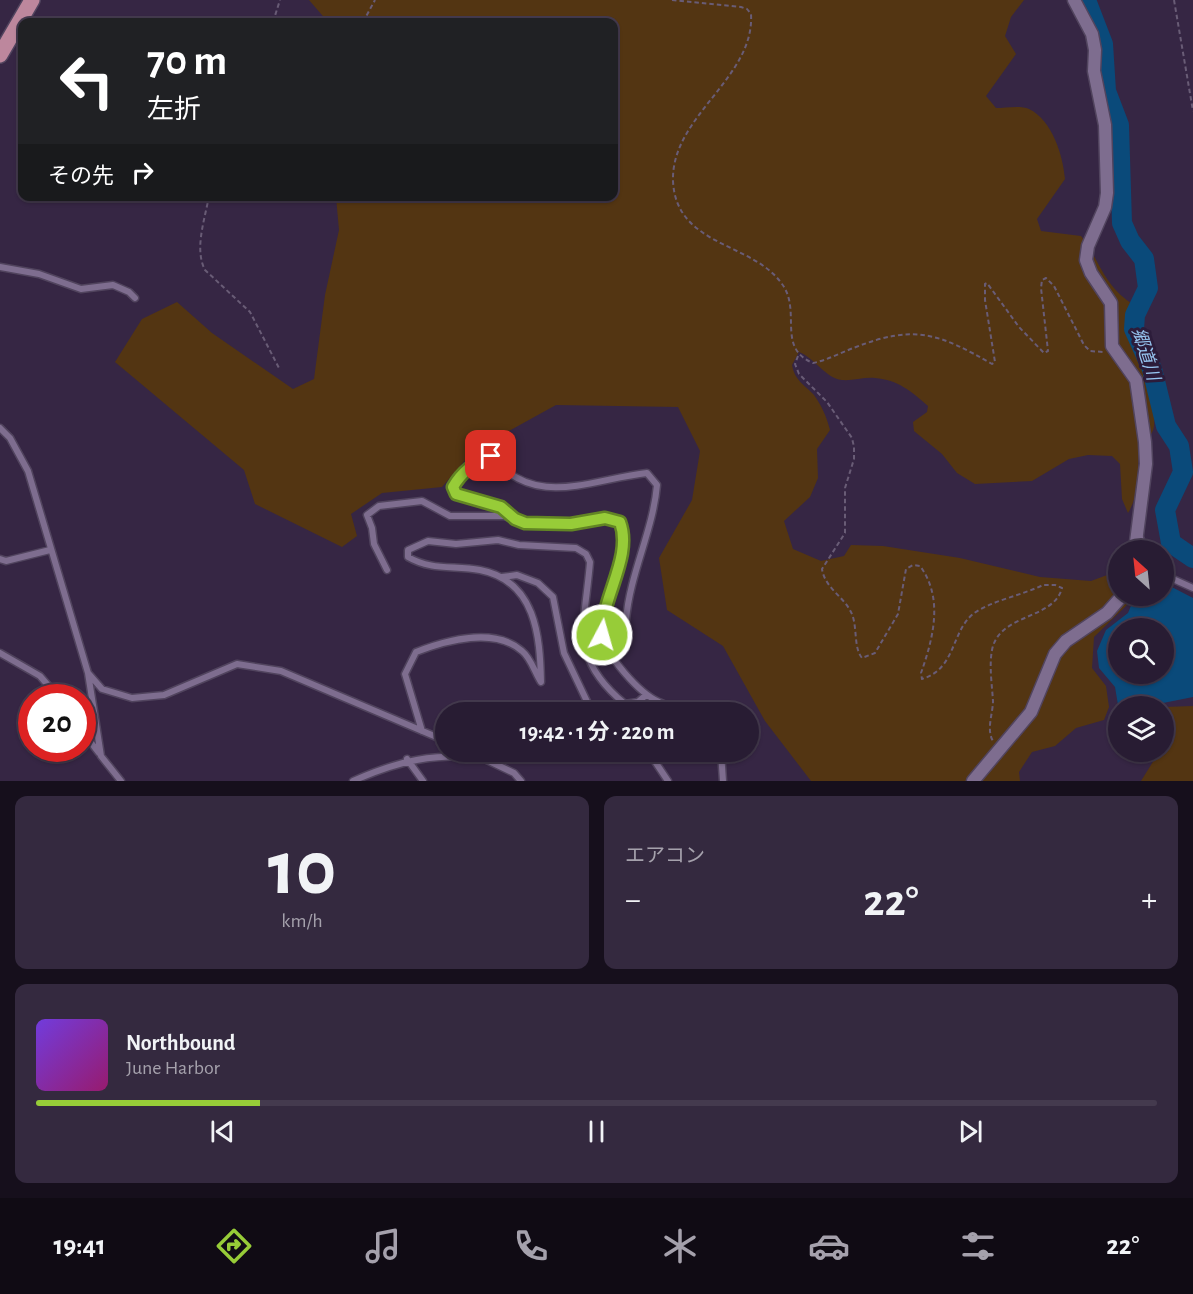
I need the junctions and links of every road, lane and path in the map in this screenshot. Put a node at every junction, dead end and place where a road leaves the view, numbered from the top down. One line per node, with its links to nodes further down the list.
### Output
1 (32, 0): 7 (main road)
2 (280, 0): 8 (path)
3 (375, 0): 9 (path)
4 (672, 0): 17 (path)
5 (1074, 0): 16 (street)
6 (1174, 0): 12 (path)
7 (22, 18)
8 (274, 18)
9 (365, 18)
10 (18, 24): 11 (main road)
11 (0, 55)
12 (1193, 111)
13 (208, 201): 18 (path)
14 (0, 267): 15 (lane)
15 (135, 298)
16 (1112, 346): 17 (path); 21 (street)
17 (798, 356): 40 (path)
18 (279, 368)
19 (0, 428): 24 (lane)
20 (515, 519): 26 (lane); 31 (lane); 35 (lane)
21 (1138, 533): 22 (street); 23 (lane)
22 (1137, 540)
23 (1141, 540)
24 (50, 550): 25 (lane); 33 (lane)
25 (0, 559)
26 (387, 570)
27 (502, 577): 35 (lane); 36 (lane); 38 (lane)
28 (1174, 579): 29 (lane)
29 (1193, 588)
30 (1113, 606): 40 (street)
31 (626, 620)
32 (0, 653): 34 (lane)
33 (88, 673): 38 (lane); 42 (lane)
34 (47, 684)
35 (646, 695): 37 (lane)
36 (587, 702)
37 (658, 702)
38 (422, 731): 39 (lane)
39 (435, 736)
40 (999, 747): 54 (street)
41 (96, 749): 42 (lane)
42 (101, 756): 48 (lane)
43 (435, 757): 44 (lane)
44 (407, 759): 49 (lane); 50 (lane)
45 (493, 762): 51 (lane)
46 (655, 762): 52 (lane)
47 (722, 762): 53 (lane)
48 (121, 781)
49 (353, 781)
50 (423, 781)
51 (521, 781)
52 (668, 781)
53 (723, 781)
54 (972, 781)

